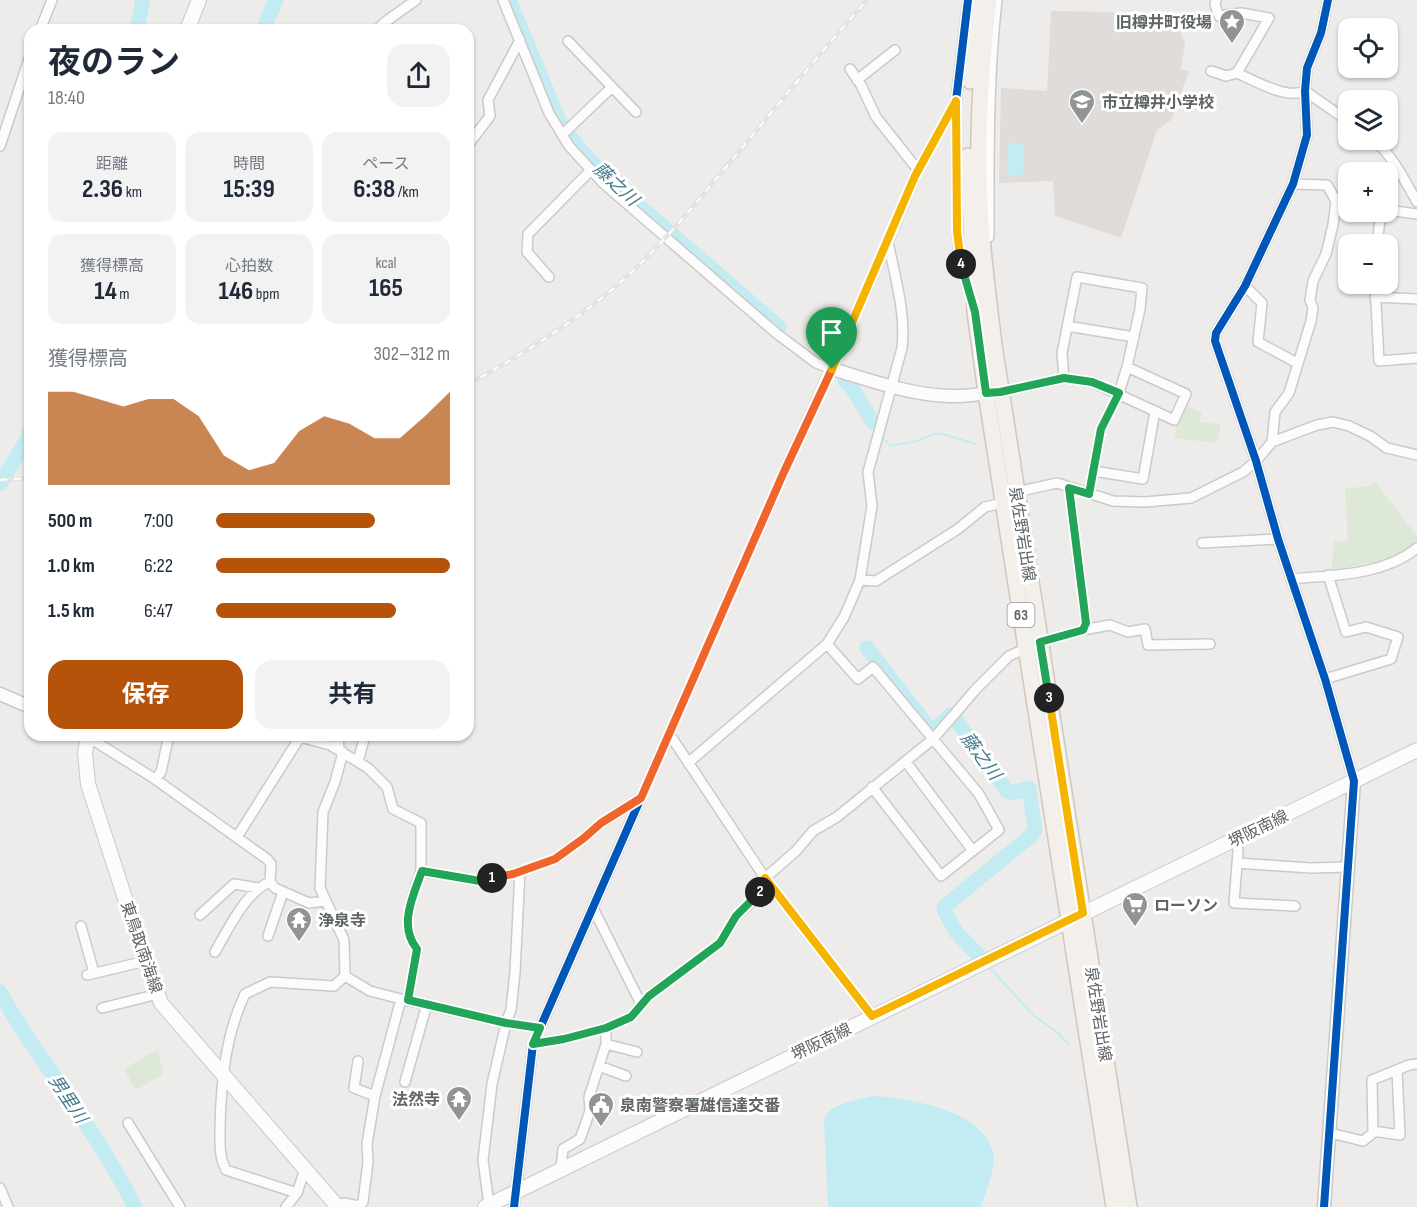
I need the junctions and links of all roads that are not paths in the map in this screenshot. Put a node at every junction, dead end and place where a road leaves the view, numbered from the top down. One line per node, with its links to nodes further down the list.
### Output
1 (52, 0): 13 (street)
2 (199, 0): 14 (main road)
3 (416, 0): 15 (street)
4 (495, 0): 11 (street)
5 (968, 0): 26 (street)
6 (978, 0): 12 (main road, 泉佐野岩出線 / 63)
7 (989, 0): 12 (main road, 泉佐野岩出線 / 63)
8 (997, 0): 43 (street)
9 (1216, 0): 21 (street)
10 (1328, 0): 25 (street)
11 (504, 3): 16 (street)
12 (981, 20): 43 (main road, 泉佐野岩出線 / 63); 46 (main road, 泉佐野岩出線 / 63)
13 (42, 24)
14 (189, 24)
15 (383, 24)
16 (520, 40): 29 (street); 30 (street)
17 (568, 41): 24 (street)
18 (895, 50): 23 (street)
19 (850, 69): 23 (street)
20 (1212, 71): 21 (street)
21 (1237, 73): 25 (street)
22 (24, 74): 31 (street)
23 (857, 80): 34 (street)
24 (612, 87): 27 (street); 29 (street)
25 (1305, 91): 28 (street); 35 (street)
26 (956, 101): 34 (street); 46 (street)
27 (636, 112)
28 (1338, 114)
29 (562, 135): 33 (street)
30 (474, 137)
31 (0, 146)
32 (1385, 150): 37 (street)
33 (591, 170): 41 (street); 52 (street)
34 (918, 170): 40 (street)
35 (1293, 184): 36 (street); 42 (street)
36 (1336, 201): 50 (street)
37 (1417, 202)
38 (1398, 211): 39 (street)
39 (1417, 214)
40 (888, 242): 52 (street); 54 (street)
41 (549, 277)
42 (1245, 286): 50 (street); 60 (street)
43 (988, 295): 55 (main road, 泉佐野岩出線 / 63)
44 (1375, 297): 45 (street); 49 (street)
45 (1417, 299)
46 (975, 312): 55 (main road, 泉佐野岩出線 / 63)
47 (1067, 326): 48 (street); 48 (street); 53 (street)
48 (1134, 337): 51 (street)
49 (1417, 358)
50 (1297, 363): 58 (street)
51 (1127, 367): 56 (street); 57 (street)
52 (832, 369): 54 (street); 79 (street)
53 (1064, 378): 55 (street); 56 (street)
54 (891, 386): 55 (street); 71 (street)
55 (993, 393): 63 (main road, 泉佐野岩出線 / 63); 65 (main road, 泉佐野岩出線 / 63)
56 (1119, 393): 57 (street); 61 (street)
57 (1155, 411): 61 (street)
58 (1272, 442): 59 (street); 60 (street)
59 (1417, 455)
60 (1256, 461): 64 (street); 66 (street)
61 (1094, 471): 64 (street)
62 (1069, 488): 63 (street); 64 (street); 72 (street)
63 (1016, 492): 75 (main road, 泉佐野岩出線 / 63)
64 (1089, 494)
65 (1004, 503): 71 (street); 75 (main road, 泉佐野岩出線 / 63)
66 (1278, 539): 67 (street); 70 (street)
67 (1202, 543)
68 (1417, 548): 69 (street)
69 (1328, 575): 70 (street); 76 (street)
70 (1291, 579): 76 (street)
71 (860, 580): 73 (street)
72 (1083, 630): 74 (street); 75 (street)
73 (827, 644): 80 (street); 92 (street)
74 (1210, 644)
75 (1033, 645): 80 (street); 111 (main road, 泉佐野岩出線 / 63); 113 (main road, 泉佐野岩出線 / 63)
76 (1325, 679): 94 (street)
77 (0, 694): 78 (street)
78 (24, 704)
79 (670, 735): 92 (street); 96 (street)
80 (933, 739): 91 (street); 99 (street)
81 (86, 741): 117 (main road, 東鳥取南海線)
82 (94, 741): 93 (street)
83 (168, 741): 93 (street)
84 (293, 741): 97 (street)
85 (311, 741): 89 (street)
86 (339, 741): 89 (street)
87 (363, 741): 90 (street)
88 (1417, 750): 94 (main road, 堺阪南線)
89 (341, 751): 90 (street); 108 (street)
90 (358, 762): 102 (street)
91 (906, 762): 95 (street); 99 (street)
92 (688, 764): 104 (street)
93 (154, 779): 97 (street)
94 (1354, 781): 98 (main road, 堺阪南線); 101 (street)
95 (872, 788): 99 (street); 104 (street)
96 (641, 798): 103 (street); 110 (street)
97 (237, 837): 105 (street)
98 (1237, 839): 100 (street); 111 (main road, 堺阪南線)
99 (973, 851)
100 (1237, 863): 101 (street); 109 (street)
101 (1348, 867): 141 (street)
102 (422, 871): 103 (street); 120 (street)
103 (520, 871): 125 (street)
104 (765, 878): 122 (street); 124 (street)
105 (270, 882): 106 (street); 107 (street)
106 (258, 888): 112 (street); 116 (street)
107 (283, 892): 108 (street); 115 (street)
108 (326, 901): 118 (street)
109 (1295, 906)
110 (592, 908): 122 (street); 126 (street)
111 (1083, 913): 113 (main road, 堺阪南線); 154 (main road, 泉佐野岩出線 / 63)
112 (200, 915)
113 (1068, 922): 124 (main road, 堺阪南線); 153 (main road, 泉佐野岩出線 / 63)
114 (81, 927): 117 (street)
115 (268, 936)
116 (215, 952)
117 (146, 961): 119 (main road, 東鳥取南海線)
118 (345, 976): 120 (street); 135 (street)
119 (158, 994): 123 (street); 135 (main road, 東鳥取南海線)
120 (405, 1000): 121 (street); 138 (street)
121 (427, 1004): 125 (street); 137 (street)
122 (641, 1004): 127 (street)
123 (102, 1008)
124 (872, 1016): 143 (main road, 堺阪南線)
125 (506, 1023): 126 (street); 148 (street)
126 (540, 1028): 128 (street)
127 (606, 1028): 128 (street); 129 (street)
128 (533, 1044): 145 (street)
129 (606, 1044): 130 (street); 133 (street)
130 (637, 1052)
131 (358, 1061): 138 (street)
132 (1417, 1064): 134 (street)
133 (599, 1066): 136 (street); 143 (street)
134 (1397, 1070): 140 (street); 140 (street)
135 (223, 1073): 142 (main road, 東鳥取南海線); 146 (street)
136 (626, 1076)
137 (405, 1082)
138 (375, 1096): 147 (street)
139 (128, 1123): 150 (street)
140 (1373, 1131): 141 (street)
141 (1330, 1133): 155 (street)
142 (305, 1169): 146 (street); 147 (main road, 東鳥取南海線)
143 (561, 1169): 145 (main road, 堺阪南線)
144 (0, 1188): 149 (street)
145 (516, 1191): 148 (main road, 堺阪南線); 152 (street)
146 (297, 1193): 151 (street)
147 (337, 1206)
148 (487, 1206)
149 (8, 1207)
150 (180, 1207)
151 (286, 1207)
152 (514, 1207)
153 (1114, 1207)
154 (1129, 1207)
155 (1324, 1207)

